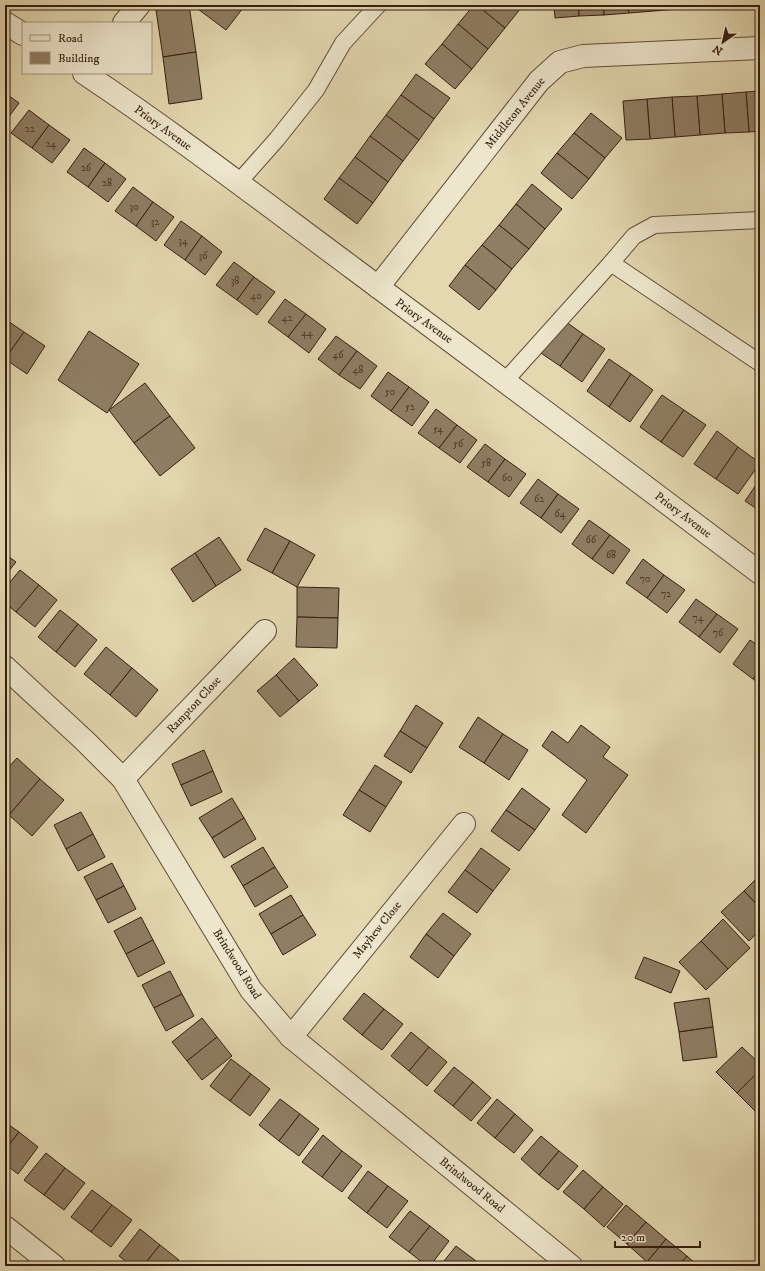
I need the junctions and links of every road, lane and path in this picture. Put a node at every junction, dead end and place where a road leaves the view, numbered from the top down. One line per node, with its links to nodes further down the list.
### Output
1 (139, 5): 3 (street)
2 (378, 5): 8 (lane)
3 (125, 22)
4 (5, 23): 5 (street)
5 (22, 33)
6 (760, 48): 11 (street, Middleton Avenue)
7 (87, 74): 8 (street, Priory Avenue)
8 (238, 183): 11 (street, Priory Avenue)
9 (760, 220): 10 (lane)
10 (611, 263): 12 (lane); 13 (lane)
11 (378, 287): 13 (street, Priory Avenue)
12 (760, 363)
13 (505, 381): 14 (street, Priory Avenue)
14 (760, 573)
15 (265, 631): 17 (street, Rampton Close)
16 (5, 667): 17 (street, Brindwood Road)
17 (123, 779): 19 (street, Brindwood Road)
18 (464, 824): 19 (street, Mayhew Close)
19 (291, 1037): 22 (street, Brindwood Road)
20 (5, 1227): 21 (street)
21 (54, 1266)
22 (571, 1266)

